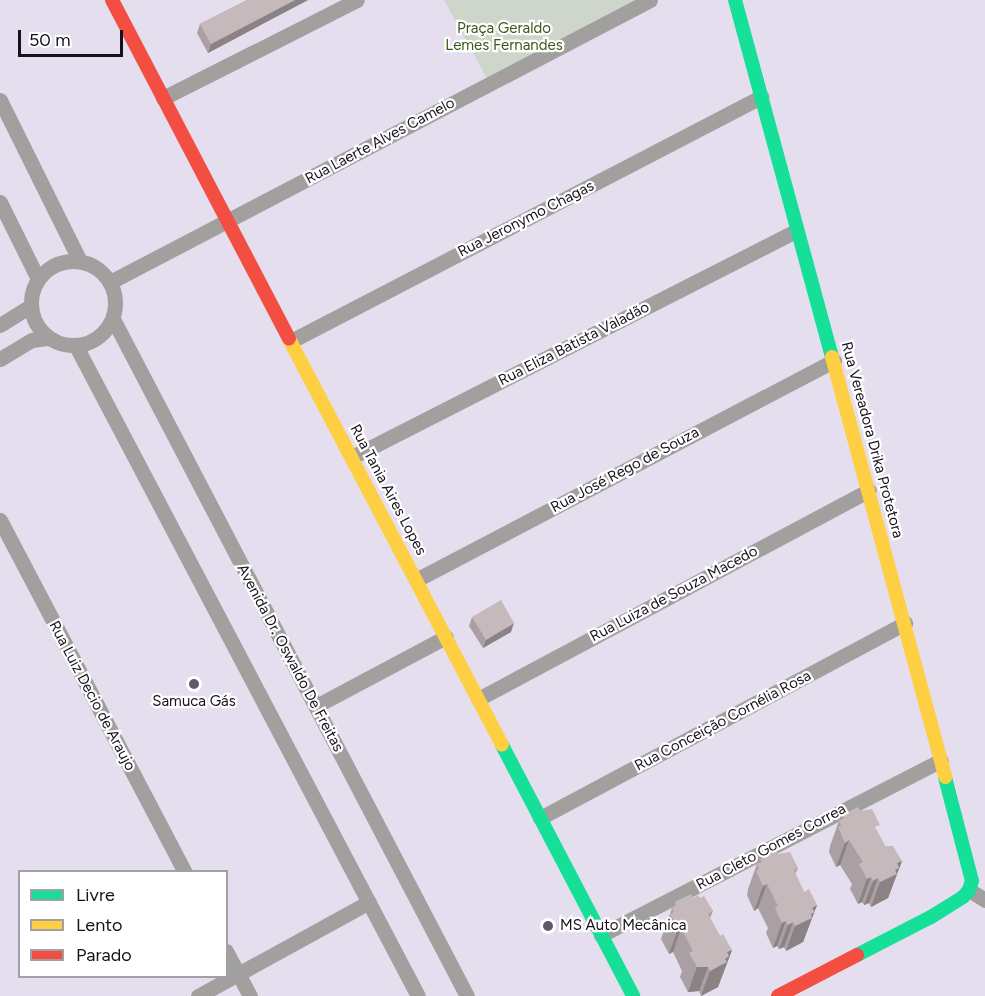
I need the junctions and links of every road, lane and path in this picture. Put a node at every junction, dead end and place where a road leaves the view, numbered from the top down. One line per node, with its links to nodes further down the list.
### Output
1 (112, 0): 6 (street, Rua Tania Aires Lopes)
2 (357, 0): 6 (street)
3 (650, 0): 9 (street, Rua Laerte Alves Camelo)
4 (735, 0): 5 (street, Rua Vereadora Drika Protetora)
5 (761, 97): 10 (street, Rua Vereadora Drika Protetora); 18 (street, Rua Jeronymo Chagas)
6 (164, 98): 9 (street, Rua Tania Aires Lopes)
7 (0, 100): 11 (street)
8 (0, 202): 12 (street)
9 (228, 221): 13 (street, Rua Laerte Alves Camelo); 18 (street, Rua Tania Aires Lopes)
10 (796, 231): 21 (street, Rua Vereadora Drika Protetora); 22 (street, Rua Eliza Batista Valadão)
11 (80, 261): 12 (street); 13 (street)
12 (38, 279): 14 (street)
13 (110, 282): 15 (street)
14 (31, 306): 16 (street); 17 (street)
15 (113, 319): 19 (street); 29 (street, Avenida Dr. Oswaldo De Freitas)
16 (0, 326)
17 (49, 338): 19 (street); 20 (street)
18 (291, 341): 22 (street, Rua Tania Aires Lopes)
19 (76, 346): 35 (street)
20 (0, 358)
21 (834, 361): 23 (street, Rua Vereadora Drika Protetora); 25 (street, Rua José Rego de Souza)
22 (352, 457): 25 (street, Rua Tania Aires Lopes)
23 (869, 490): 26 (street, Rua Vereadora Drika Protetora); 28 (street, Rua Luiza de Souza Macedo)
24 (0, 520): 32 (street, Rua Luiz Decio de Araujo)
25 (416, 580): 27 (street, Rua Tania Aires Lopes)
26 (905, 623): 30 (street, Rua Vereadora Drika Protetora); 31 (street, Rua Conceição Cornélia Rosa)
27 (446, 637): 28 (street, Rua Tania Aires Lopes); 29 (street)
28 (478, 699): 31 (street, Rua Tania Aires Lopes)
29 (316, 706): 42 (street, Avenida Dr. Oswaldo De Freitas)
30 (940, 760): 33 (street, Rua Vereadora Drika Protetora); 36 (street, Rua Cleto Gomes Correa)
31 (540, 818): 36 (street, Rua Tania Aires Lopes)
32 (184, 870)
33 (969, 890): 34 (street); 44 (street)
34 (985, 900)
35 (369, 902): 38 (street); 41 (street)
36 (601, 935): 43 (street, Rua Tania Aires Lopes)
37 (228, 955): 38 (street)
38 (238, 974): 39 (street); 40 (street)
39 (198, 996)
40 (250, 996)
41 (418, 996)
42 (467, 996)
43 (633, 996)
44 (778, 996)

